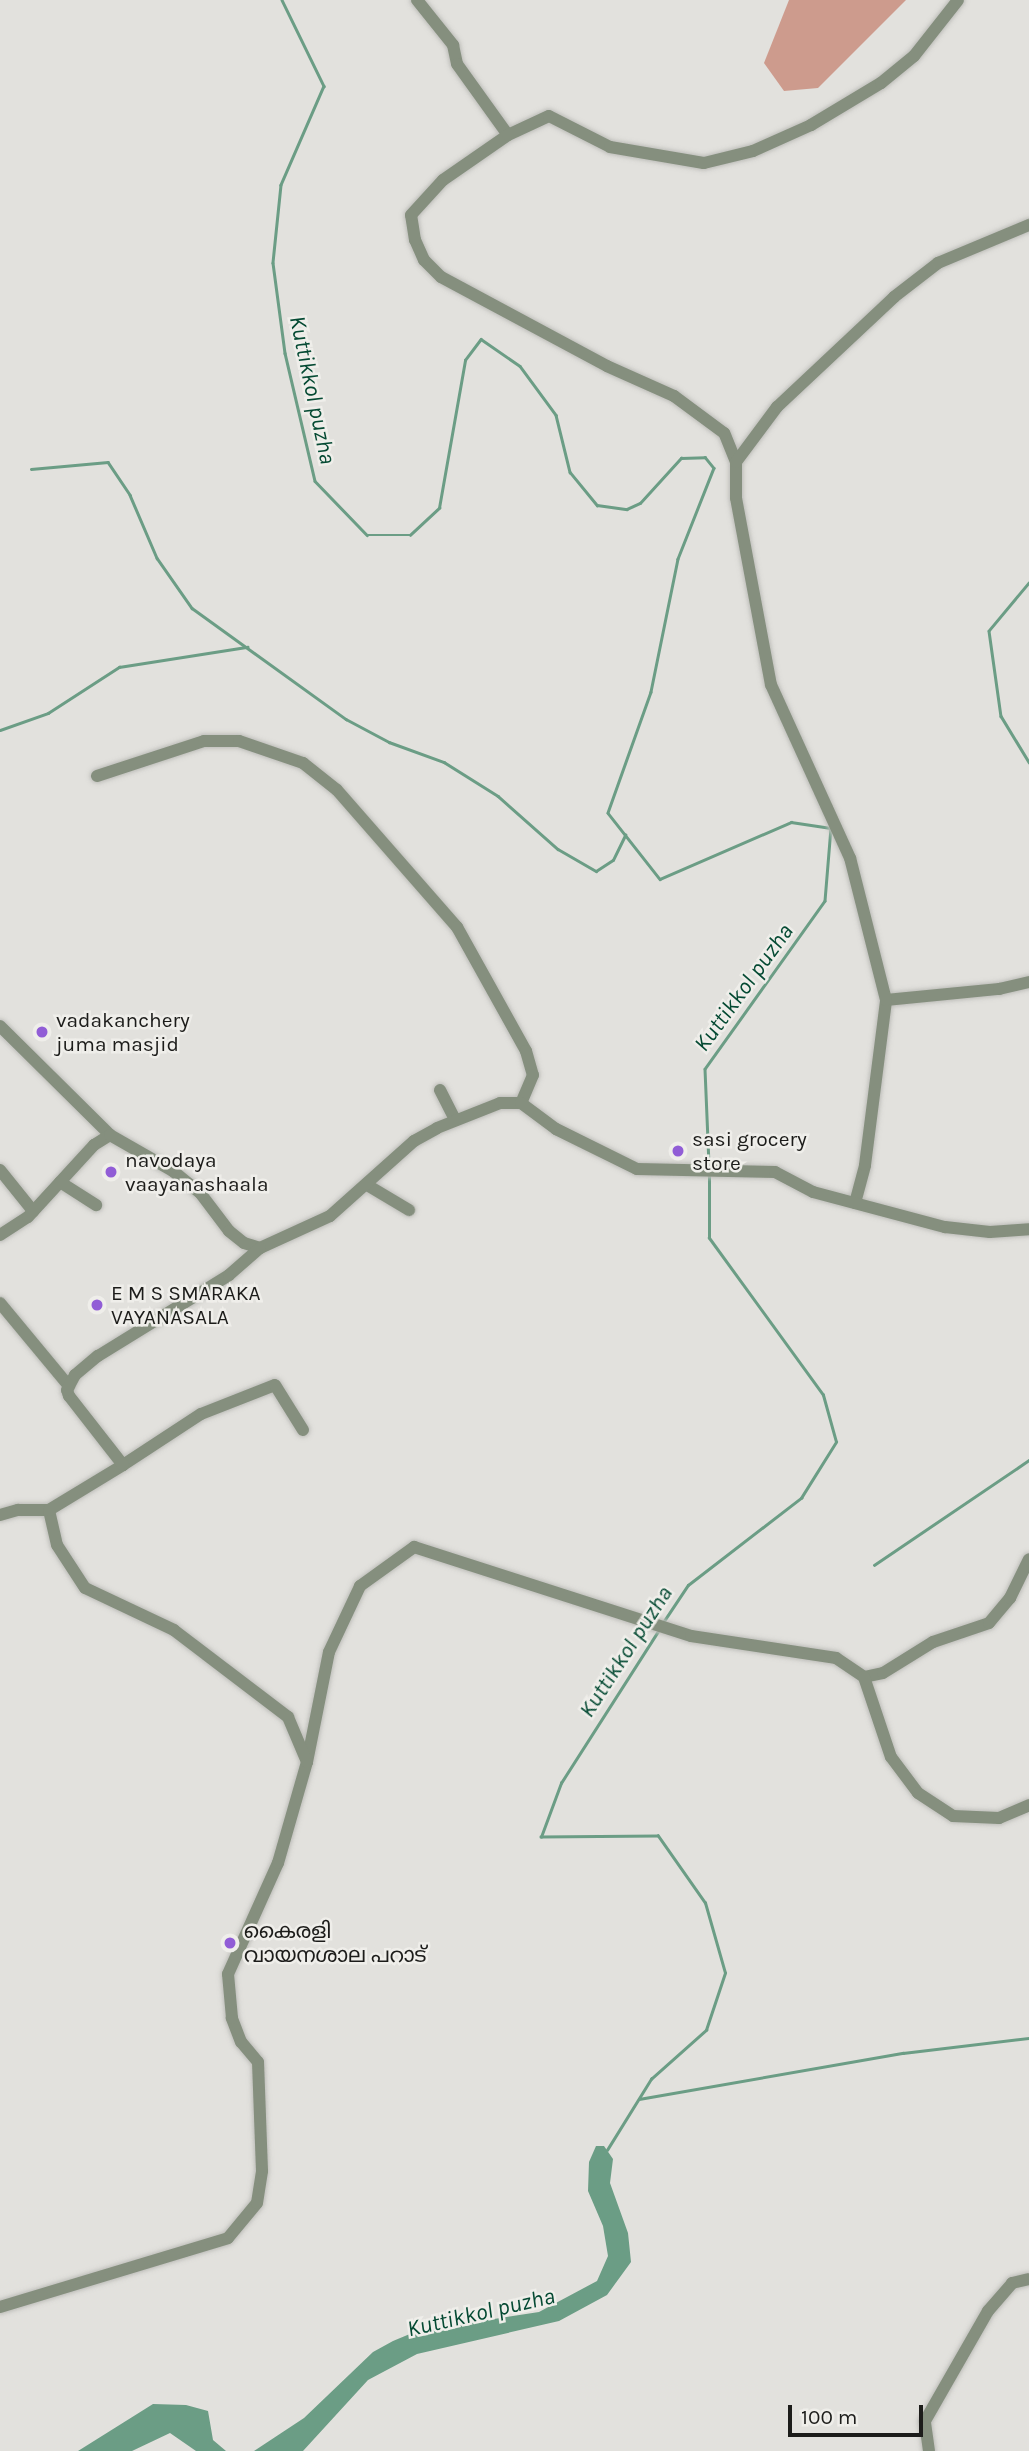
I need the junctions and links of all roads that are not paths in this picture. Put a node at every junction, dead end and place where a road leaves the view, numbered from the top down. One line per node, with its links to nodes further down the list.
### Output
1 (417, 0): 3 (street)
2 (958, 0): 3 (street)
3 (508, 135): 5 (street)
4 (1029, 225): 5 (street)
5 (736, 462): 8 (street)
6 (97, 776): 11 (street)
7 (1029, 982): 8 (street)
8 (886, 1000): 17 (street)
9 (0, 1026): 13 (street)
10 (440, 1090): 12 (street)
11 (521, 1103): 12 (street); 17 (street)
12 (455, 1119): 16 (street)
13 (110, 1135): 15 (street); 23 (street)
14 (0, 1170): 20 (street)
15 (61, 1182): 18 (street); 20 (street)
16 (367, 1185): 19 (street); 23 (street)
17 (855, 1203): 21 (street)
18 (96, 1205)
19 (409, 1210)
20 (33, 1212): 22 (street)
21 (1029, 1229)
22 (0, 1235)
23 (260, 1248): 25 (street)
24 (0, 1303): 25 (street)
25 (69, 1386): 27 (street)
26 (303, 1430): 27 (street)
27 (123, 1465): 28 (street)
28 (49, 1510): 29 (street); 33 (street)
29 (0, 1515)
30 (1029, 1559): 31 (street)
31 (864, 1677): 32 (street); 35 (street)
32 (315, 1724): 33 (street); 34 (street)
33 (299, 1739): 34 (street)
34 (307, 1762): 37 (street)
35 (1029, 1805)
36 (1029, 2279): 38 (street)
37 (0, 2307)
38 (929, 2451)

